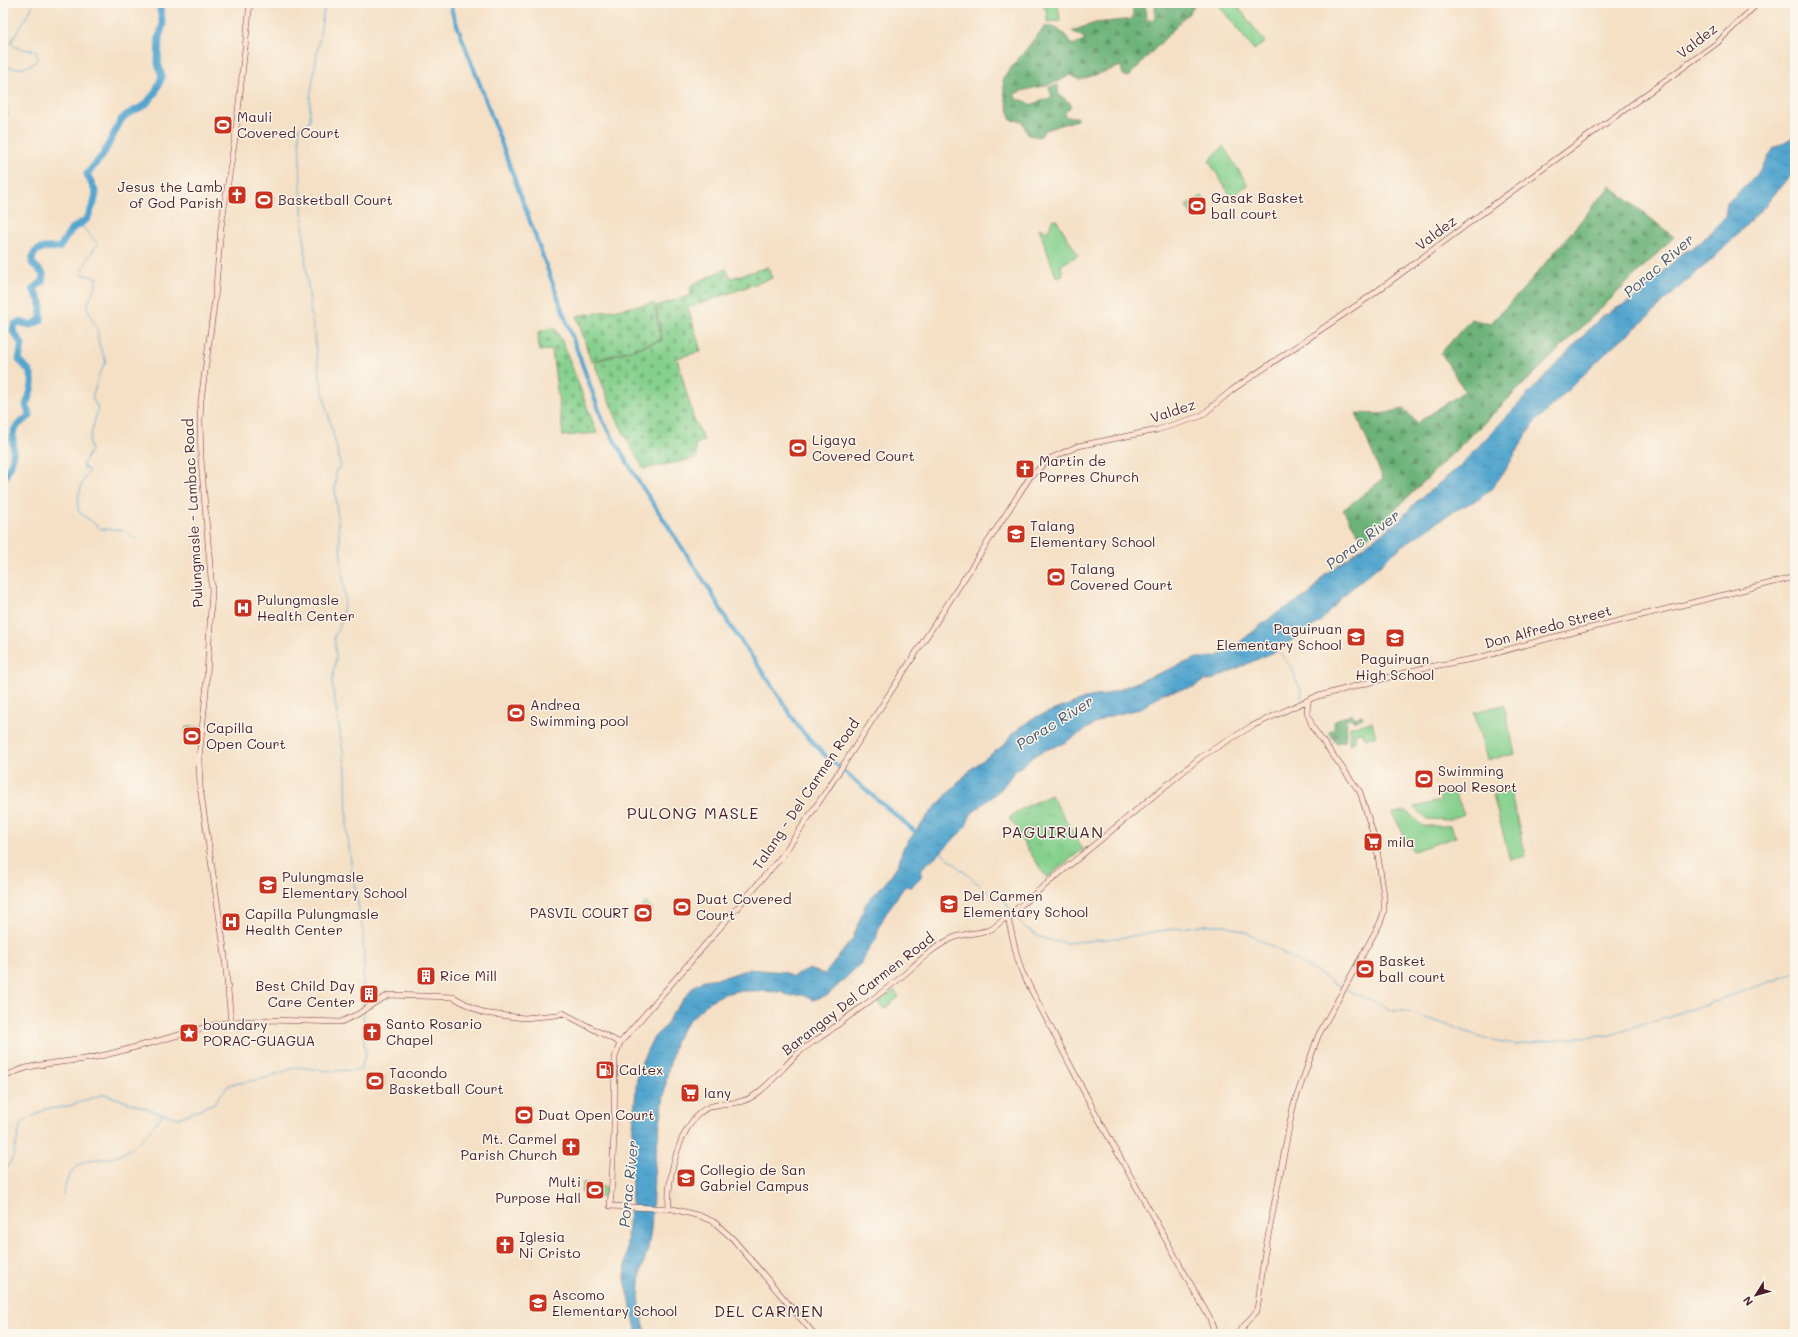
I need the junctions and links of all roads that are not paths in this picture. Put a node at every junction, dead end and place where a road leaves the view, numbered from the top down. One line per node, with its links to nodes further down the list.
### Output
1 (250, 3): 8 (street, Pulungmasle - Lambac Road)
2 (1758, 3): 3 (street, Valdez)
3 (1107, 440): 9 (street, Talang - Del Carmen Road)
4 (1795, 577): 5 (street, Don Alfredo Street)
5 (1308, 701): 6 (street, Don Alfredo Street); 14 (street)
6 (1021, 904): 7 (street, Barangay Del Carmen Road)
7 (1008, 915): 11 (street, Barangay Del Carmen Road); 13 (street)
8 (231, 1022): 9 (street); 10 (street)
9 (620, 1043): 11 (street, Talang - Del Carmen Road)
10 (3, 1078)
11 (669, 1209): 12 (street)
12 (814, 1334)
13 (1215, 1334)
14 (1237, 1334)

